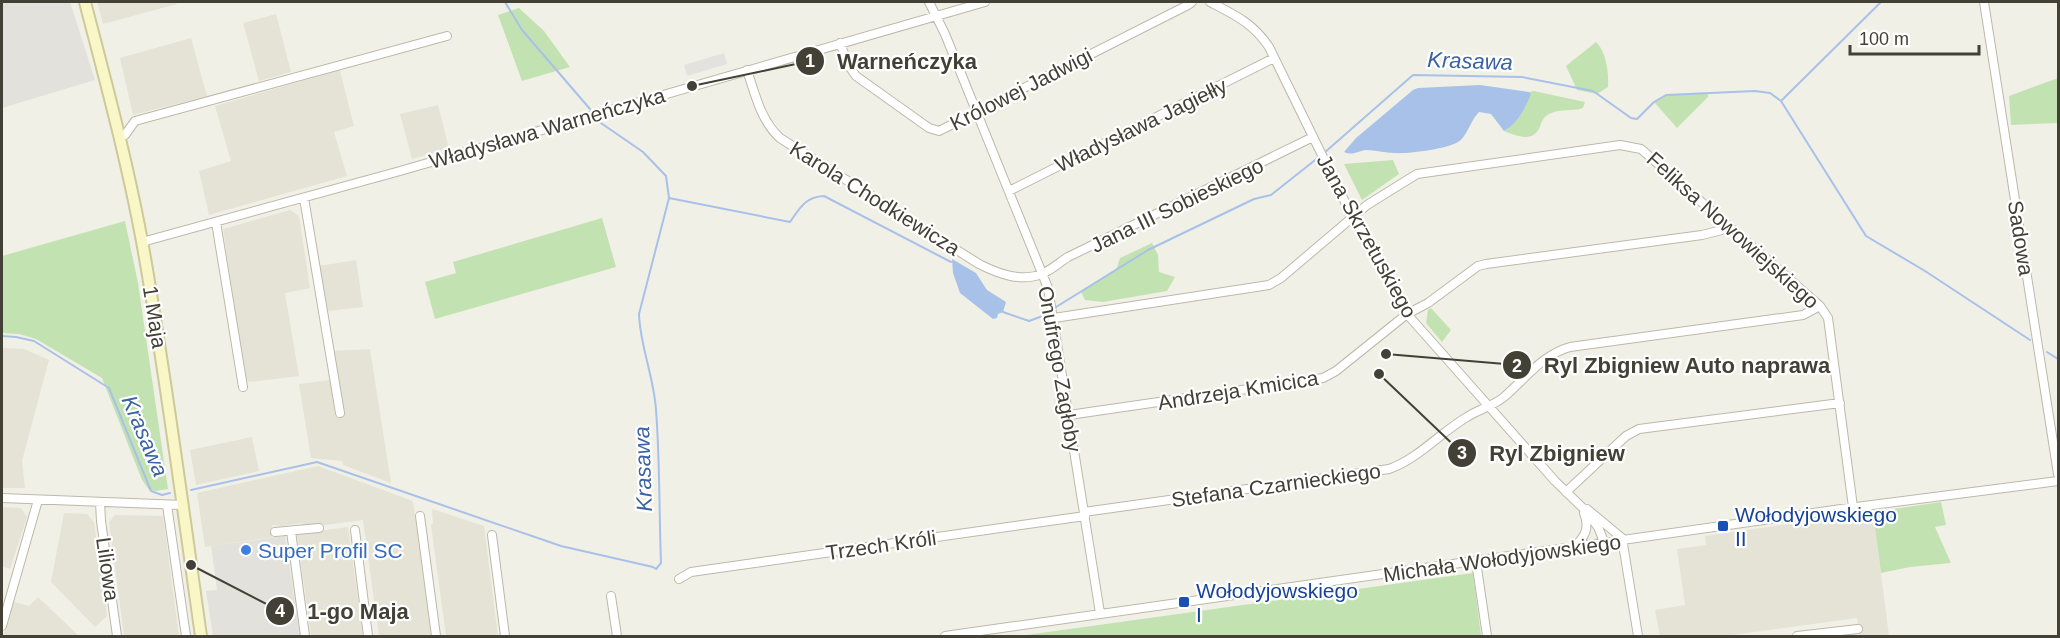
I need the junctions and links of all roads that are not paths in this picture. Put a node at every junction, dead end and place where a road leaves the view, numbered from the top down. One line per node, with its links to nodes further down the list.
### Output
1 (85, 2): 13 (main road, 1 Maja)
2 (930, 2): 7 (street, Onufrego Zagłoby)
3 (985, 2): 7 (street, Władysława Warneńczyka)
4 (1192, 2): 12 (street, Królowej Jadwigi)
5 (1210, 2): 10 (street)
6 (1984, 2): 30 (street, Sadowa)
7 (937, 16): 9 (street, Władysława Warneńczyka); 12 (street, Onufrego Zagłoby)
8 (447, 36): 13 (street)
9 (840, 43): 11 (street, Władysława Warneńczyka); 12 (street, Królowej Jadwigi)
10 (1274, 58): 14 (street, Jana Skrzetuskiego); 15 (street, Władysława Jagiełły)
11 (747, 70): 16 (street, Władysława Warneńczyka); 21 (street, Karola Chodkiewicza)
12 (976, 112): 15 (street, Onufrego Zagłoby)
13 (119, 137): 20 (main road, 1 Maja)
14 (1313, 137): 17 (street, Jana Skrzetuskiego); 21 (street, Jana III Sobieskiego)
15 (1009, 191): 21 (street, Onufrego Zagłoby)
16 (304, 198): 18 (street, Władysława Warneńczyka); 28 (street)
17 (1353, 217): 19 (street, Feliksa Nowowiejskiego); 23 (street, Feliksa Nowowiejskiego); 24 (street, Jana Skrzetuskiego)
18 (216, 222): 20 (street, Władysława Warneńczyka); 25 (street)
19 (1727, 225): 22 (street, Feliksa Nowowiejskiego); 24 (street, Andrzeja Kmicica)
20 (142, 242): 38 (main road, 1 Maja)
21 (1042, 274): 23 (street, Onufrego Zagłoby)
22 (1820, 306): 26 (street, Feliksa Nowowiejskiego); 27 (street, Stefana Czarnieckiego)
23 (1053, 312): 29 (street, Onufrego Zagłoby)
24 (1407, 314): 27 (street, Jana Skrzetuskiego); 29 (street, Andrzeja Kmicica)
25 (243, 387)
26 (1840, 403): 32 (street); 39 (street, Feliksa Nowowiejskiego)
27 (1489, 406): 32 (street, Jana Skrzetuskiego); 40 (street, Stefana Czarnieckiego)
28 (340, 413)
29 (1069, 415): 40 (street, Onufrego Zagłoby)
30 (2058, 474)
31 (2058, 481): 39 (street, Michała Wołodyjowskiego)
32 (1566, 492): 36 (street, Jana Skrzetuskiego)
33 (2, 498): 34 (street)
34 (38, 500): 35 (street); 54 (street)
35 (100, 502): 37 (street); 56 (street, Liliowa)
36 (1579, 504): 47 (street, Jana Skrzetuskiego); 48 (street, Jana Skrzetuskiego); 49 (street)
37 (167, 505): 38 (street); 57 (street)
38 (183, 505): 58 (main road, 1 Maja)
39 (1853, 507): 47 (street, Michała Wołodyjowskiego)
40 (1085, 514): 51 (street, Trzech Króli); 53 (street, Onufrego Zagłoby)
41 (420, 516): 61 (street)
42 (319, 528): 44 (street)
43 (355, 530): 60 (street)
44 (291, 531): 45 (street); 59 (street)
45 (275, 532)
46 (492, 535): 62 (street)
47 (1623, 541): 48 (street, Michała Wołodyjowskiego); 66 (street)
48 (1605, 544): 49 (street, Michała Wołodyjowskiego)
49 (1573, 548): 50 (street, Michała Wołodyjowskiego)
50 (1476, 561): 53 (street, Michała Wołodyjowskiego); 65 (street)
51 (679, 579)
52 (611, 596): 63 (street)
53 (1100, 613): 64 (street, Michała Wołodyjowskiego)
54 (2, 626)
55 (1858, 629): 67 (street)
56 (117, 636)
57 (186, 636)
58 (201, 636)
59 (305, 636)
60 (368, 636)
61 (436, 636)
62 (505, 636)
63 (617, 636)
64 (945, 636)
65 (1487, 636)
66 (1638, 636)
67 (1797, 636)

